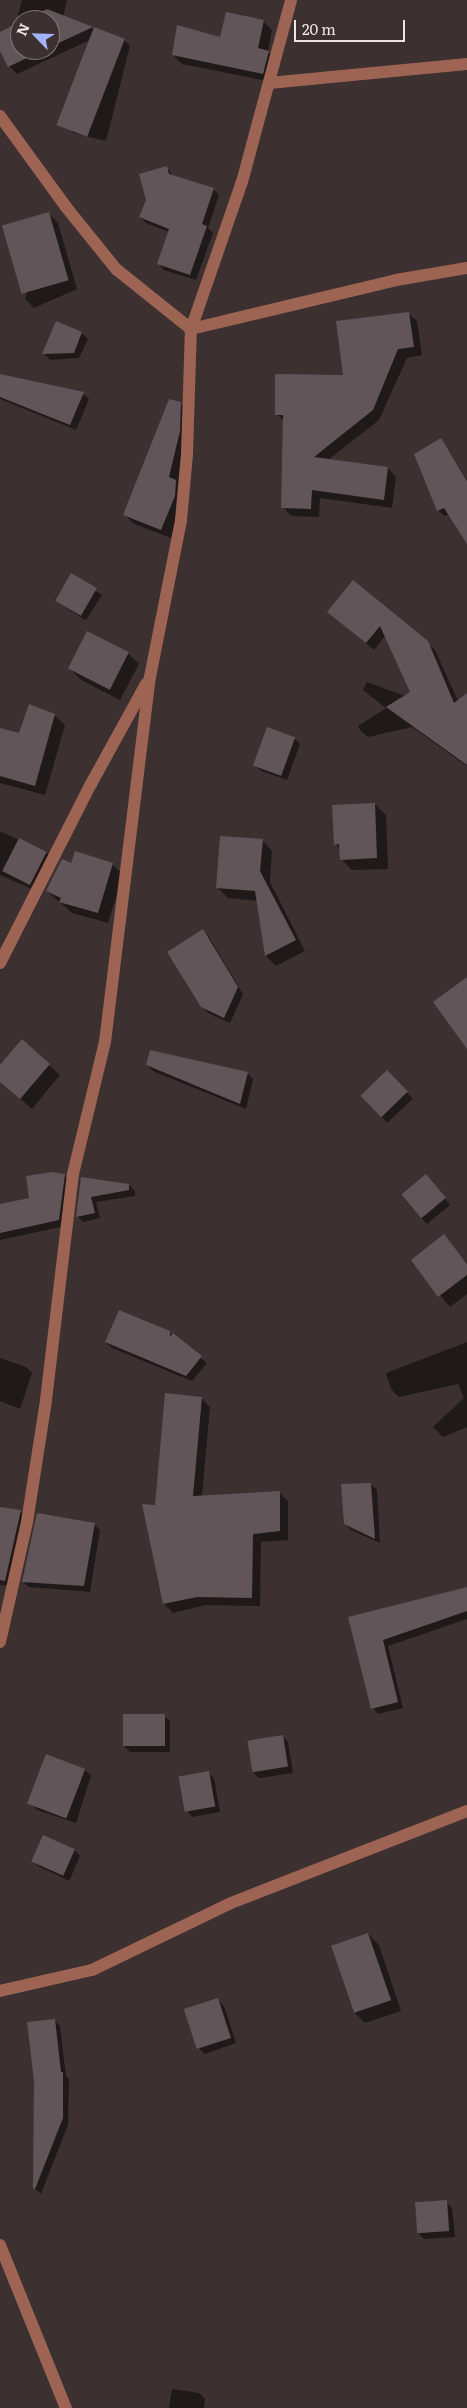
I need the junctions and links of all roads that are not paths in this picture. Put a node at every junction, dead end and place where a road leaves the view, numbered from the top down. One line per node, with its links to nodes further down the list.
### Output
1 (291, 0): 3 (street)
2 (467, 64): 3 (street)
3 (269, 83): 6 (street)
4 (0, 116): 6 (street)
5 (467, 268): 6 (street)
6 (191, 328): 7 (street)
7 (150, 677): 8 (street); 9 (street)
8 (0, 963)
9 (0, 1642)
10 (467, 1811): 11 (street)
11 (0, 1991)
12 (0, 2245): 13 (street)
13 (66, 2408)

